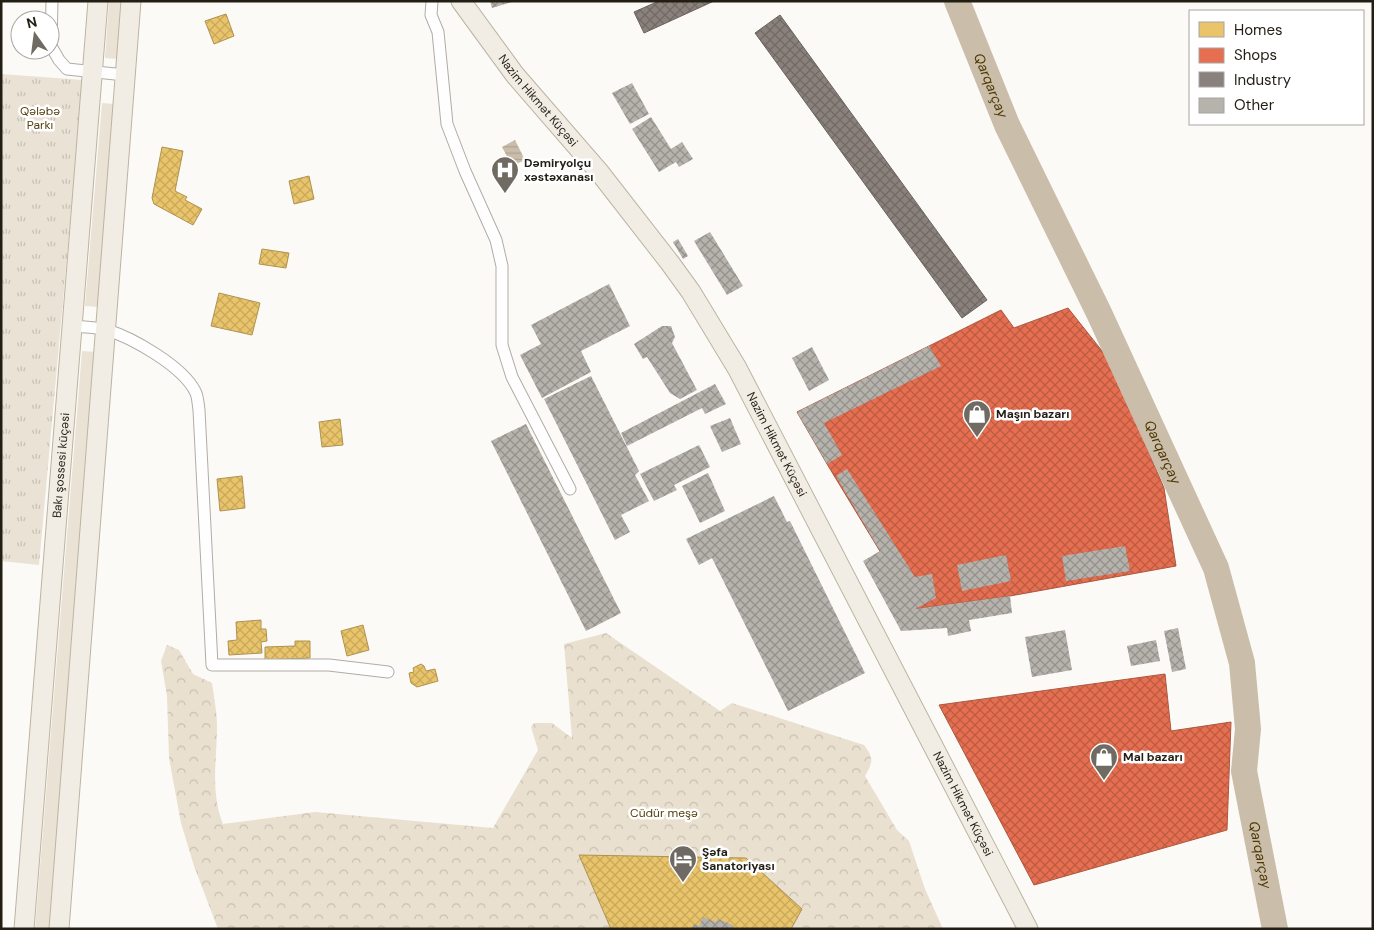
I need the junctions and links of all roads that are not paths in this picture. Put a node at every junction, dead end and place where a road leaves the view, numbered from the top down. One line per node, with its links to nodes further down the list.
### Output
1 (52, 1): 6 (street)
2 (98, 1): 6 (main road, Bakı şossesi küçəsi)
3 (131, 1): 7 (main road)
4 (432, 1): 10 (street)
5 (461, 1): 14 (main road, Nazim Hikmət Küçəsi)
6 (92, 72): 7 (street); 8 (main road, Bakı şossesi küçəsi)
7 (125, 75): 9 (main road)
8 (73, 326): 9 (street); 12 (main road, Bakı şossesi küçəsi)
9 (106, 329): 11 (street); 13 (main road)
10 (570, 489)
11 (388, 672)
12 (24, 929)
13 (59, 929)
14 (1028, 929)

